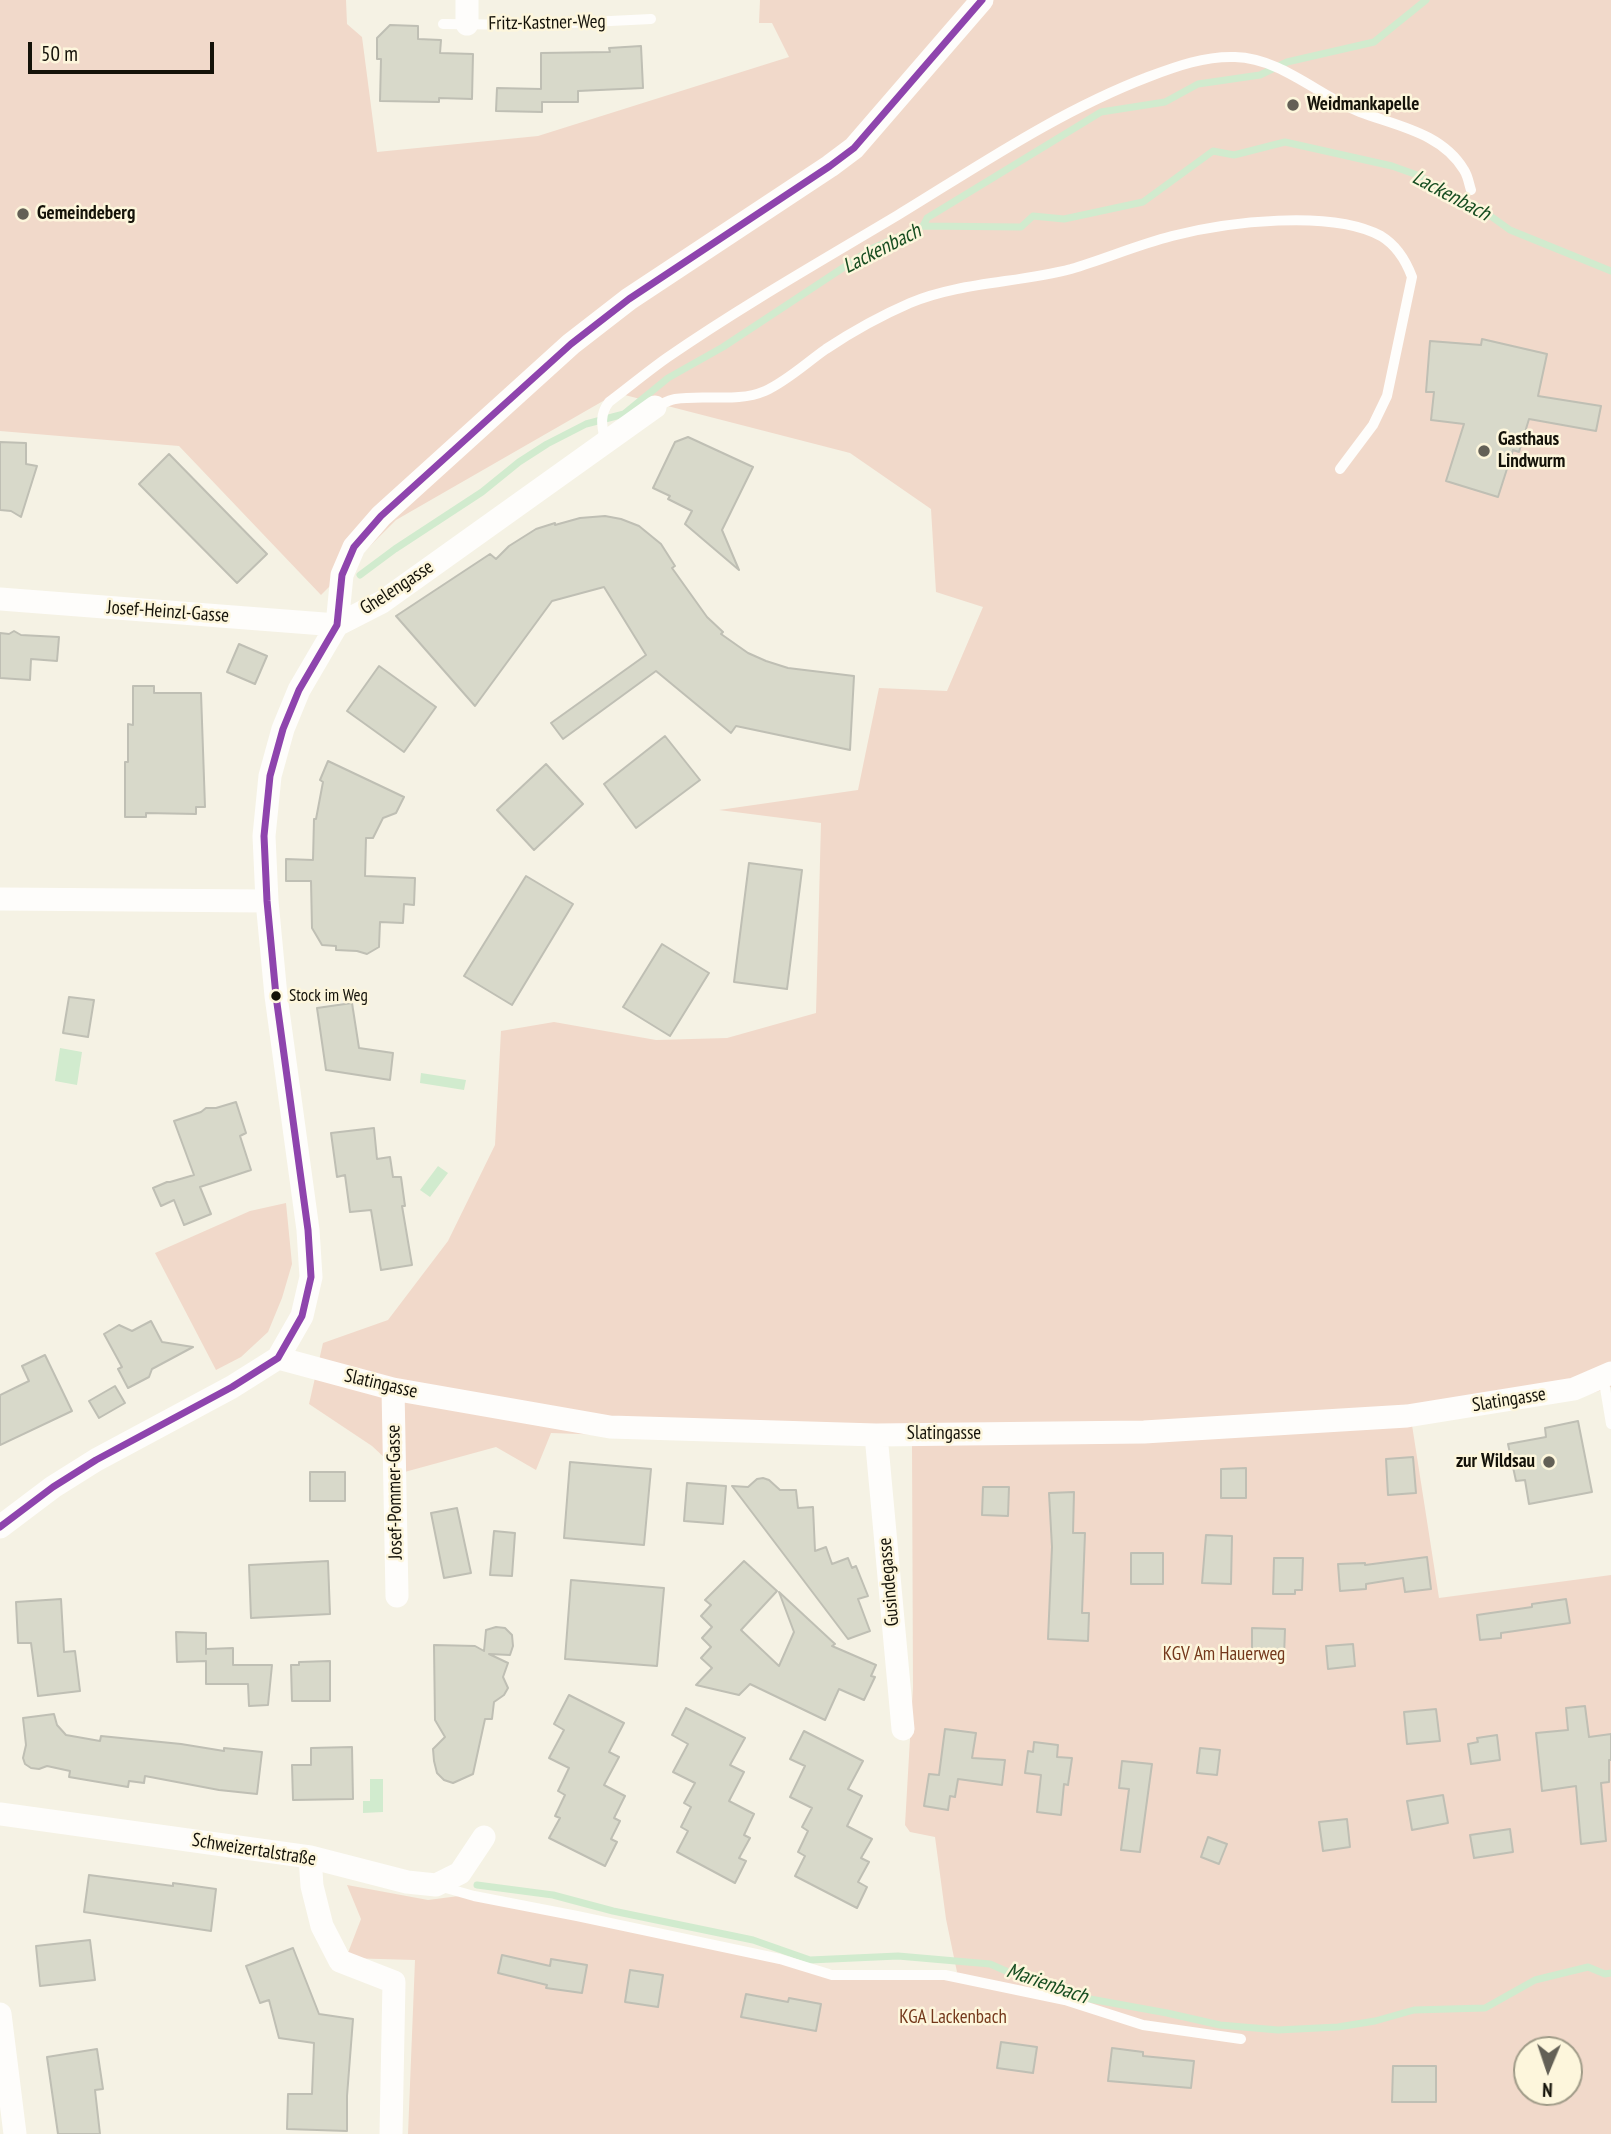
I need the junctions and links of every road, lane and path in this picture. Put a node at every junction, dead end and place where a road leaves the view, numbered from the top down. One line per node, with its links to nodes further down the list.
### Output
1 (467, 0): 5 (street)
2 (982, 0): 11 (street)
3 (651, 19): 5 (lane, Fritz-Kastner-Weg)
4 (443, 24): 5 (lane, Fritz-Kastner-Weg)
5 (467, 24)
6 (1471, 190): 8 (lane)
7 (655, 407): 8 (street, Ghelengasse); 9 (lane)
8 (603, 433): 11 (street, Ghelengasse)
9 (1340, 469)
10 (0, 598): 11 (street, Josef-Heinzl-Gasse)
11 (337, 625): 13 (street)
12 (0, 900): 13 (street)
13 (267, 901): 14 (street)
14 (278, 1358): 16 (street, Slatingasse); 19 (street)
15 (1607, 1375): 17 (lane); 18 (street, Slatingasse)
16 (393, 1389): 18 (street, Slatingasse); 20 (street, Josef-Pommer-Gasse)
17 (1611, 1424)
18 (876, 1436): 21 (street, Gusindegasse)
19 (0, 1527)
20 (397, 1596)
21 (903, 1729)
22 (0, 1814): 24 (street, Schweizertalstraße)
23 (484, 1837): 25 (street)
24 (310, 1857): 25 (street, Schweizertalstraße); 29 (street)
25 (436, 1885): 27 (lane)
26 (0, 2014): 28 (street)
27 (1241, 2039)
28 (15, 2134)
29 (391, 2134)

